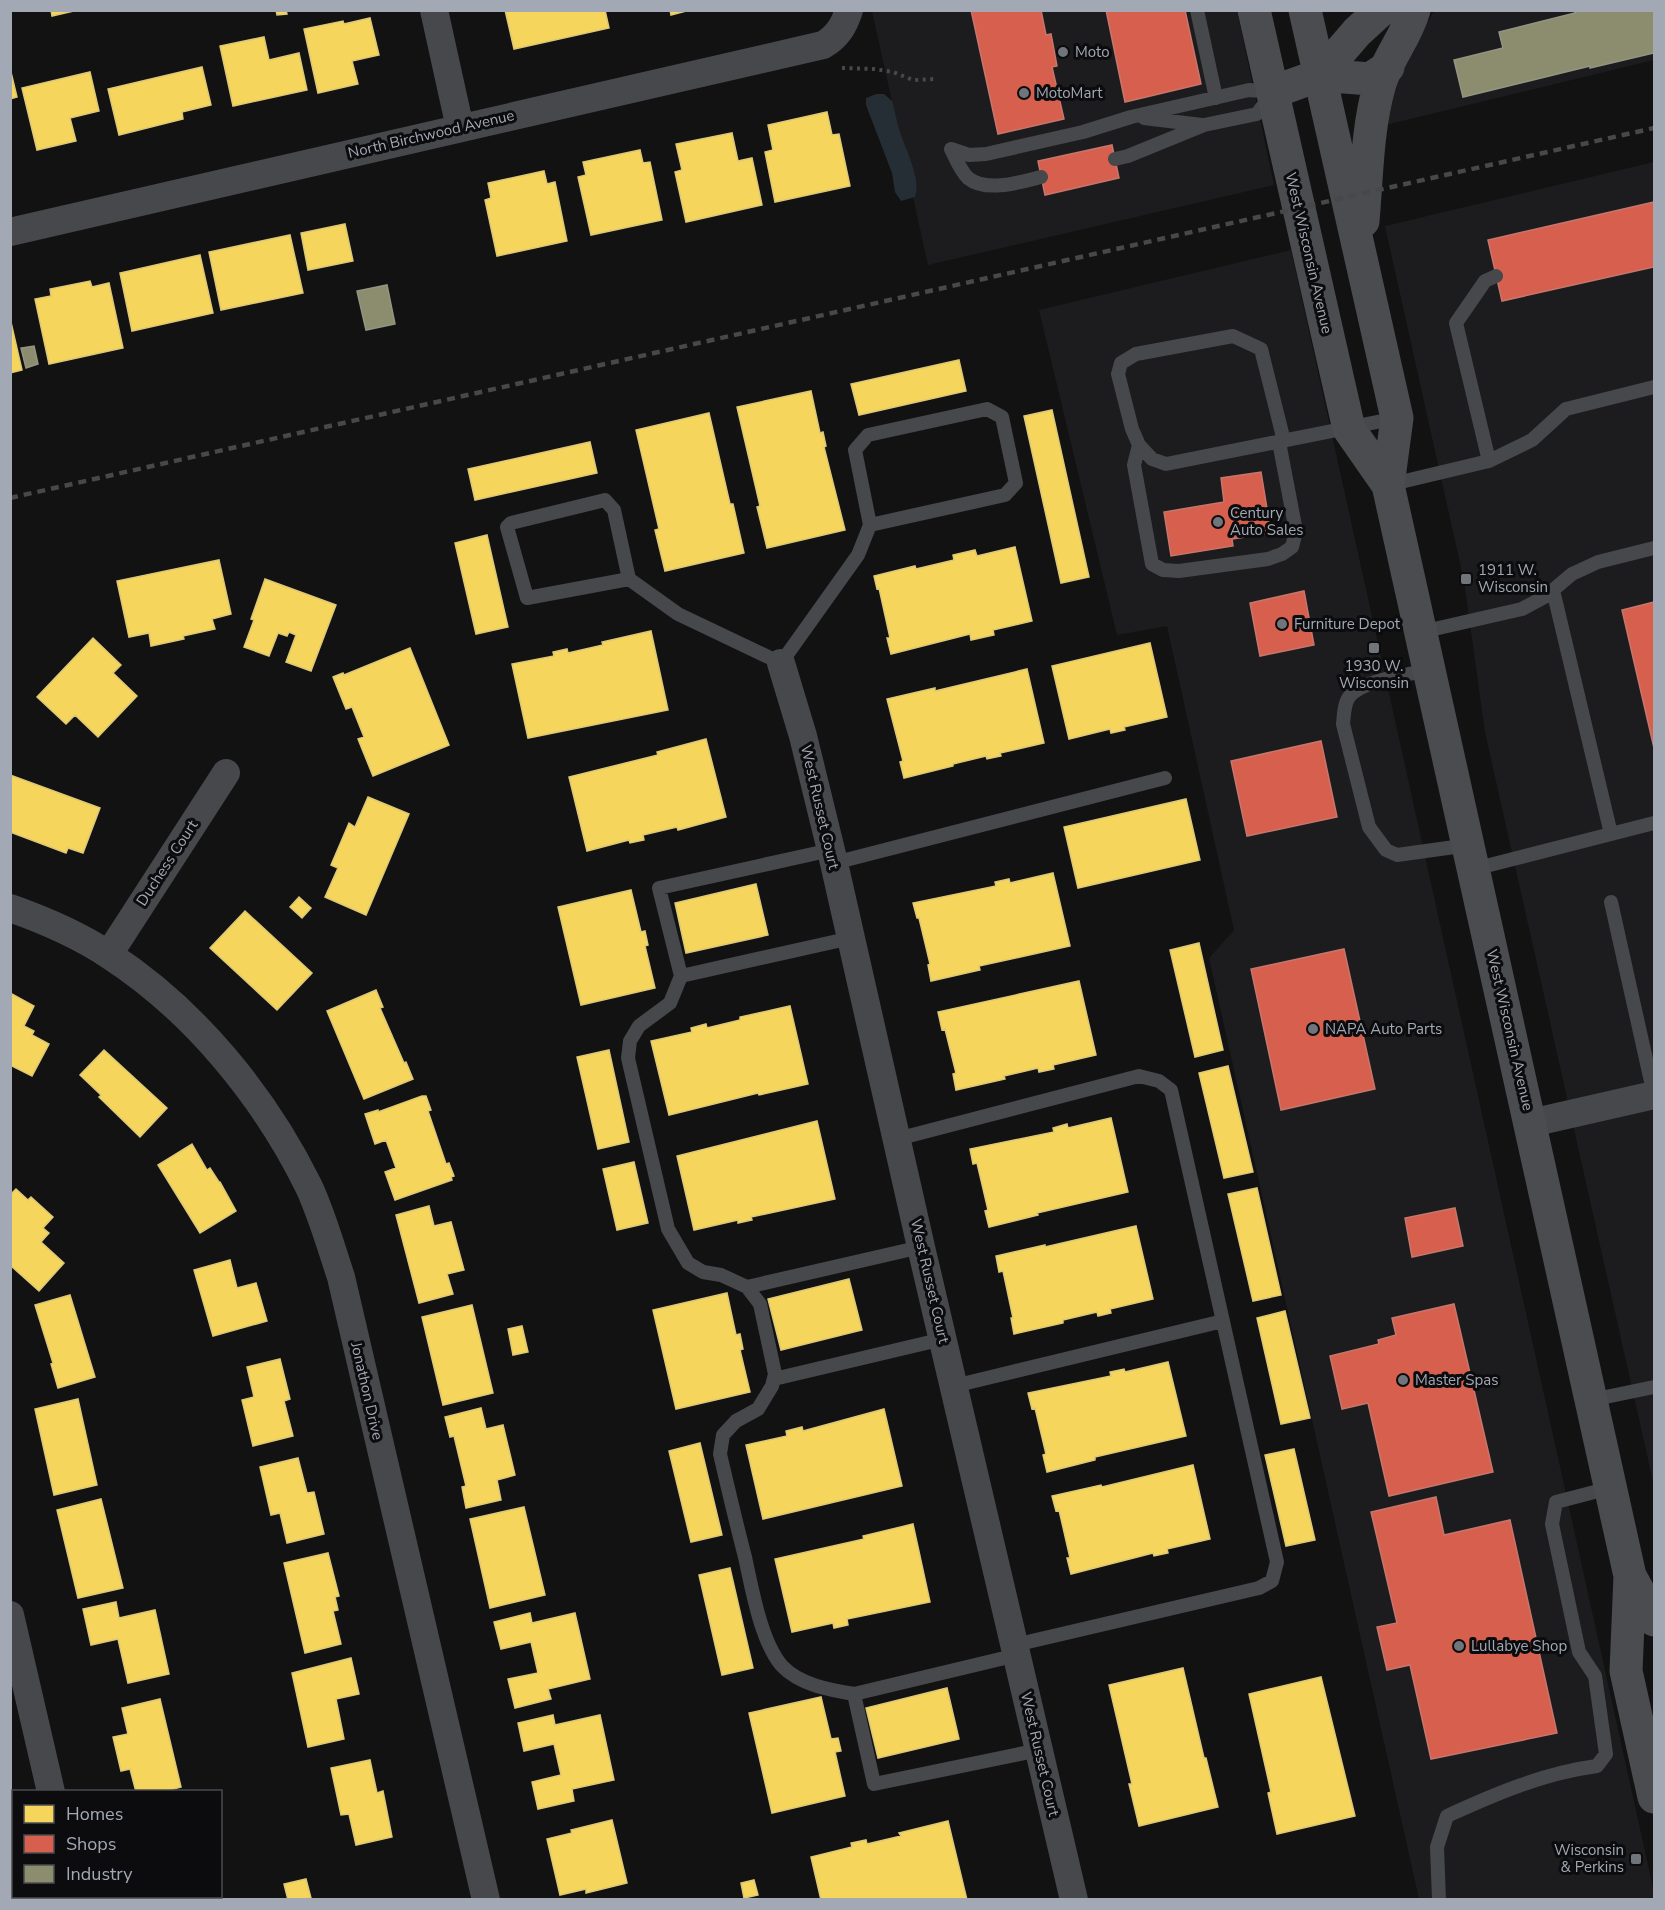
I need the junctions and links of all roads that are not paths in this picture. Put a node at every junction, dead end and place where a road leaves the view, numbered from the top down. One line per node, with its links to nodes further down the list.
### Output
1 (434, 10): 14 (street)
2 (1197, 10): 11 (lane)
3 (1254, 10): 10 (main road, West Wisconsin Avenue)
4 (1305, 10): 9 (main road, West Wisconsin Avenue)
5 (1381, 10): 9 (main road)
6 (1414, 10): 8 (main road)
7 (847, 18): 14 (street, North Birchwood Avenue)
8 (1388, 67): 9 (main road); 18 (main road)
9 (1320, 75): 10 (main road); 18 (main road, West Wisconsin Avenue)
10 (1273, 92): 11 (lane); 13 (lane); 22 (main road, West Wisconsin Avenue)
11 (1216, 98): 12 (lane)
12 (1131, 117): 13 (lane); 16 (lane)
13 (1204, 125): 15 (lane)
14 (460, 128): 17 (street, North Birchwood Avenue)
15 (1115, 159)
16 (1041, 177)
17 (10, 232)
18 (1360, 253): 21 (main road, West Wisconsin Avenue)
19 (1496, 276): 25 (lane)
20 (1654, 387): 25 (lane)
21 (1397, 418): 22 (lane); 26 (main road, West Wisconsin Avenue)
22 (1348, 429): 23 (lane); 26 (main road, West Wisconsin Avenue)
23 (1281, 442): 24 (lane); 24 (lane); 24 (lane)
24 (1139, 445)
25 (1489, 461): 26 (lane)
26 (1388, 485): 31 (main road, West Wisconsin Avenue)
27 (870, 525): 27 (lane); 32 (lane)
28 (1654, 548): 30 (lane)
29 (629, 579): 29 (lane); 32 (lane)
30 (1553, 590): 31 (lane); 37 (lane)
31 (1421, 633): 33 (main road, West Wisconsin Avenue)
32 (782, 663): 38 (street, West Russet Court)
33 (1429, 669): 39 (main road, West Wisconsin Avenue); 39 (lane)
34 (226, 773): 43 (street, Duchess Court)
35 (1166, 778): 38 (lane)
36 (1654, 823): 37 (lane)
37 (1611, 834): 39 (lane)
38 (832, 857): 42 (street, West Russet Court); 44 (lane)
39 (1471, 857): 46 (main road, West Wisconsin Avenue)
40 (1611, 902): 45 (lane)
41 (10, 908): 43 (street, Jonathon Drive)
42 (851, 938): 44 (lane); 47 (street, West Russet Court)
43 (109, 954): 67 (street, Jonathon Drive)
44 (681, 976): 49 (lane)
45 (1654, 1095): 46 (street)
46 (1531, 1123): 55 (main road, West Wisconsin Avenue)
47 (897, 1139): 48 (street, West Russet Court); 50 (lane)
48 (921, 1247): 49 (lane); 51 (street, West Russet Court)
49 (747, 1287): 52 (lane)
50 (1223, 1321): 53 (lane); 61 (lane)
51 (943, 1339): 52 (lane); 53 (street, West Russet Court)
52 (774, 1379): 63 (lane)
53 (954, 1386): 61 (street, West Russet Court)
54 (1654, 1388): 55 (lane)
55 (1591, 1400): 56 (main road, West Wisconsin Avenue)
56 (1611, 1488): 57 (main road, West Wisconsin Avenue); 62 (lane)
57 (1630, 1576): 59 (main road, West Wisconsin Avenue); 60 (main road, West Wisconsin Avenue)
58 (10, 1615): 65 (street)
59 (1654, 1620)
60 (1641, 1634): 62 (main road, West Wisconsin Avenue)
61 (1016, 1650): 63 (lane); 64 (street, West Russet Court)
62 (1610, 1674): 66 (main road, West Wisconsin Avenue); 69 (lane)
63 (854, 1694): 64 (lane)
64 (1039, 1750): 68 (street, West Russet Court)
65 (51, 1790)
66 (1654, 1797)
67 (486, 1899)
68 (1074, 1899)
69 (1439, 1899)

